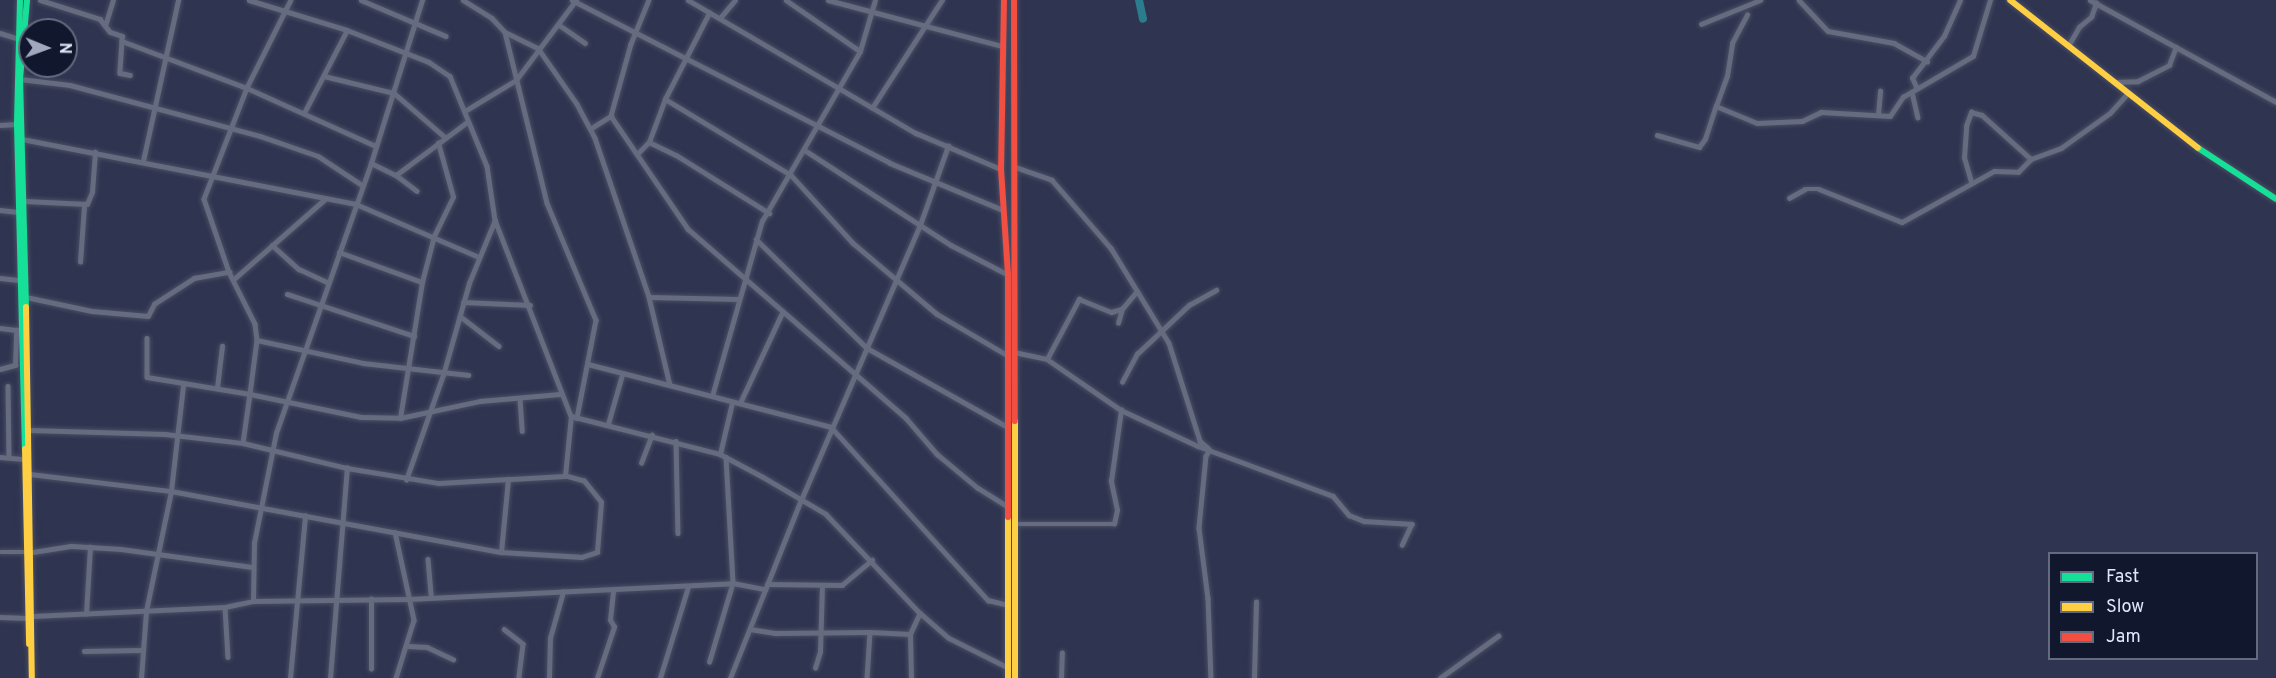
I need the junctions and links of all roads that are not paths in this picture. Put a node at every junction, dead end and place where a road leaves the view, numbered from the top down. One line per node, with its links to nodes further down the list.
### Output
1 (20, 0): 43 (main road)
2 (27, 0): 59 (main road)
3 (40, 0): 27 (street)
4 (113, 0): 37 (street)
5 (178, 0): 52 (street)
6 (249, 0): 28 (street)
7 (291, 0): 28 (street)
8 (360, 0): 33 (street)
9 (423, 0): 33 (street)
10 (463, 0): 39 (street)
11 (574, 0): 34 (street); 41 (street)
12 (649, 0): 41 (street)
13 (688, 0): 30 (street)
14 (735, 0): 32 (street)
15 (786, 0): 50 (street)
16 (828, 0): 29 (street)
17 (875, 0): 29 (street)
18 (942, 0): 36 (street)
19 (1004, 0): 46 (main road)
20 (1014, 0): 58 (main road)
21 (1760, 0): 35 (street)
22 (1800, 0): 54 (street)
23 (1960, 0): 54 (street)
24 (1990, 0): 65 (street)
25 (2010, 0): 47 (main road)
26 (2093, 2): 47 (street); 48 (street)
27 (58, 3): 37 (street)
28 (285, 11): 38 (street); 62 (street)
29 (871, 12): 36 (street); 50 (street)
30 (709, 13): 32 (street); 53 (street)
31 (1747, 15): 71 (street)
32 (720, 18): 63 (street)
33 (414, 22): 42 (street); 51 (street)
34 (558, 24): 45 (street); 49 (street)
35 (1701, 24)
36 (925, 25): 46 (street); 73 (street)
37 (105, 26): 44 (street)
38 (347, 30): 51 (street); 56 (street)
39 (505, 32): 49 (street); 60 (street)
40 (0, 33): 43 (street)
41 (634, 34): 53 (street); 77 (street)
42 (446, 36)
43 (16, 38): 72 (main road)
44 (122, 41): 52 (street); 55 (street)
45 (585, 43)
46 (1004, 46): 57 (main road)
47 (2068, 46): 61 (main road)
48 (2176, 47): 61 (street); 69 (street)
49 (538, 48): 60 (street); 84 (street)
50 (860, 51): 63 (street)
51 (405, 53): 66 (street); 74 (street)
52 (164, 55): 62 (street); 70 (street)
53 (683, 59): 68 (street); 82 (street)
54 (1927, 61): 65 (street)
55 (130, 75)
56 (324, 76): 66 (street); 75 (street)
57 (1004, 76): 58 (main road); 99 (main road)
58 (1014, 76): 98 (main road)
59 (20, 79): 70 (street); 72 (main road)
60 (516, 80): 74 (street); 161 (street)
61 (2114, 82): 67 (main road)
62 (248, 88): 75 (street); 83 (street)
63 (840, 90): 73 (street); 82 (street)
64 (1880, 91): 76 (street)
65 (1915, 91): 76 (street); 78 (street)
66 (394, 93): 86 (street); 90 (street)
67 (2128, 93): 95 (street); 109 (main road)
68 (665, 99): 88 (street); 102 (street)
69 (2276, 102)
70 (153, 106): 83 (street); 96 (street)
71 (1716, 106): 76 (street); 85 (street)
72 (20, 107): 80 (main road); 87 (main road)
73 (872, 108): 91 (street)
74 (465, 111): 79 (street)
75 (304, 113): 90 (street)
76 (1878, 115)
77 (612, 116): 84 (street); 94 (street)
78 (1918, 117)
79 (467, 122): 86 (street); 117 (street)
80 (17, 124): 81 (street); 115 (main road)
81 (0, 125)
82 (818, 126): 92 (street); 104 (street)
83 (232, 127): 100 (street); 105 (street)
84 (590, 129): 138 (street)
85 (1657, 135)
86 (445, 137): 89 (street)
87 (22, 139): 93 (street); 110 (main road)
88 (649, 142): 94 (street); 116 (street)
89 (438, 143): 101 (street); 119 (street)
90 (374, 145): 97 (street)
91 (948, 146): 99 (street); 104 (street)
92 (806, 151): 102 (street); 118 (street)
93 (94, 152): 96 (street); 112 (street)
94 (637, 154): 128 (street)
95 (2031, 159): 103 (street); 103 (street)
96 (143, 161): 100 (street)
97 (371, 163): 101 (street); 105 (street)
98 (1014, 167): 135 (street); 151 (main road)
99 (1001, 169): 114 (main road)
100 (212, 174): 108 (street); 125 (street)
101 (396, 175): 106 (street)
102 (791, 175): 116 (street); 129 (street)
103 (1971, 182): 107 (street)
104 (933, 184): 114 (street); 118 (street)
105 (362, 185): 111 (street)
106 (417, 191)
107 (1790, 198)
108 (325, 199): 111 (street); 121 (street)
109 (2276, 199)
110 (25, 201): 112 (street); 137 (main road)
111 (356, 204): 119 (street); 122 (street)
112 (84, 206): 124 (street)
113 (0, 210): 115 (street)
114 (1006, 211): 126 (main road)
115 (18, 212): 131 (main road)
116 (769, 213): 120 (street)
117 (495, 220): 123 (street); 141 (street)
118 (920, 225): 126 (street); 129 (street)
119 (434, 236): 123 (street); 133 (street)
120 (756, 239): 128 (street); 156 (street)
121 (272, 245): 130 (street); 132 (street)
122 (339, 252): 132 (street); 133 (street)
123 (479, 256): 140 (street)
124 (80, 262)
125 (229, 272): 130 (street); 137 (street)
126 (1008, 275): 151 (main road)
127 (0, 278): 131 (street)
128 (743, 278): 139 (street); 144 (street)
129 (894, 278): 156 (street); 159 (street)
130 (234, 279): 153 (street)
131 (20, 280): 148 (main road)
132 (327, 282): 142 (street)
133 (422, 282): 150 (street)
134 (1216, 290): 149 (street)
135 (1137, 291): 143 (street); 149 (street)
136 (287, 294): 142 (street)
137 (26, 297): 187 (main road)
138 (649, 297): 139 (street); 170 (street)
139 (738, 299): 175 (street)
140 (463, 302): 141 (street); 145 (street)
141 (530, 305): 174 (street)
142 (320, 306): 150 (street); 157 (street)
143 (1122, 309): 146 (street); 160 (street)
144 (782, 314): 167 (street); 179 (street)
145 (460, 316): 155 (street); 164 (street)
146 (1118, 323)
147 (0, 328): 148 (street)
148 (19, 330): 163 (street); 200 (main road)
149 (1162, 332): 168 (street); 193 (street)
150 (414, 336): 162 (street)
151 (1011, 336): 158 (main road); 159 (main road)
152 (147, 338): 169 (street)
153 (257, 340): 157 (street); 173 (street)
154 (222, 346): 172 (street)
155 (499, 346)
156 (867, 348): 167 (street); 185 (street)
157 (304, 349): 162 (street); 177 (street)
158 (1014, 352): 160 (street); 214 (main road)
159 (1007, 355): 185 (main road)
160 (1047, 359): 180 (street)
161 (588, 364): 166 (street); 182 (street)
162 (409, 368): 164 (street); 183 (street)
163 (0, 369)
164 (443, 375): 165 (street); 181 (street)
165 (468, 375)
166 (622, 375): 170 (street); 184 (street)
167 (854, 377): 186 (street); 209 (street)
168 (1122, 382)
169 (183, 385): 172 (street); 189 (street)
170 (670, 385): 175 (street)
171 (8, 386): 198 (street)
172 (217, 388): 173 (street)
173 (250, 394): 177 (street); 192 (street)
174 (560, 394): 176 (street); 182 (street)
175 (712, 396): 178 (street)
176 (520, 399): 181 (street); 188 (street)
177 (287, 401): 183 (street); 194 (street)
178 (732, 402): 179 (street); 196 (street)
179 (740, 403): 186 (street)
180 (1121, 410): 193 (street); 214 (street)
181 (428, 414): 183 (street); 206 (street)
182 (574, 417): 184 (street); 204 (street)
183 (400, 418)
184 (608, 424): 190 (street)
185 (1008, 427): 209 (main road)
186 (831, 428): 208 (street); 241 (street)
187 (30, 430): 189 (street); 203 (main road)
188 (522, 430)
189 (180, 435): 192 (street); 207 (street)
190 (652, 435): 191 (street); 201 (street)
191 (676, 441): 196 (street); 216 (street)
192 (243, 443): 194 (street)
193 (1199, 443): 195 (street)
194 (272, 450): 202 (street); 210 (street)
195 (1210, 450): 217 (street); 279 (street)
196 (720, 454): 199 (street)
197 (0, 457): 198 (street)
198 (9, 457): 200 (street)
199 (726, 457): 208 (street); 228 (street)
200 (24, 459): 212 (main road)
201 (641, 463)
202 (347, 468): 206 (street); 213 (street)
203 (30, 474): 207 (street); 212 (main road)
204 (565, 476): 205 (street); 223 (street)
205 (508, 479): 206 (street); 223 (street)
206 (406, 480)
207 (171, 491): 210 (street); 222 (street)
208 (801, 500): 225 (street); 229 (street)
209 (1007, 506): 227 (main road)
210 (262, 509): 211 (street); 226 (street)
211 (304, 516): 213 (street); 240 (street)
212 (29, 521): 220 (main road); 221 (main road)
213 (343, 524): 215 (street); 238 (street)
214 (1014, 524): 227 (main road)
215 (395, 532): 223 (street); 236 (street)
216 (678, 533)
217 (1402, 546)
218 (90, 547): 221 (street); 222 (street); 245 (street)
219 (0, 552): 220 (street)
220 (26, 552): 247 (main road)
221 (33, 552): 247 (main road)
222 (159, 552): 226 (street); 243 (street)
223 (501, 552)
224 (428, 559): 234 (street)
225 (872, 560): 230 (street); 244 (street)
226 (252, 567): 237 (street)
227 (1011, 583): 241 (main road); 277 (main road)
228 (733, 584): 229 (street); 231 (street); 260 (street)
229 (766, 586): 230 (street); 249 (street)
230 (822, 586): 250 (street)
231 (688, 587): 232 (street); 272 (street)
232 (613, 590): 233 (street); 271 (street)
233 (562, 592): 234 (street); 270 (street)
234 (431, 597): 236 (street)
235 (371, 599): 236 (street); 238 (street); 263 (street)
236 (409, 599): 254 (street)
237 (253, 601): 240 (street); 242 (street)
238 (337, 602): 240 (street); 267 (street)
239 (1256, 602): 280 (street)
240 (294, 603): 266 (street)
241 (1008, 605): 262 (main road)
242 (225, 608): 243 (street); 258 (street)
243 (146, 611): 245 (street); 255 (street)
244 (920, 613): 252 (street); 262 (street)
245 (86, 614): 247 (street)
246 (0, 617): 247 (street)
247 (30, 617): 264 (main road)
248 (504, 629): 269 (street)
249 (750, 629): 250 (street); 273 (street)
250 (822, 630): 251 (street); 261 (street)
251 (870, 632): 252 (street); 274 (street)
252 (910, 634): 275 (street)
253 (1498, 636): 281 (street)
254 (408, 646): 259 (street); 268 (street)
255 (142, 650): 256 (street); 265 (street)
256 (84, 651)
257 (1062, 653): 278 (street)
258 (228, 657)
259 (453, 659)
260 (709, 662)
261 (815, 668)
262 (1008, 668): 276 (main road)
263 (370, 669)
264 (31, 678)
265 (141, 678)
266 (290, 678)
267 (330, 678)
268 (396, 678)
269 (519, 678)
270 (549, 678)
271 (597, 678)
272 (660, 678)
273 (730, 678)
274 (867, 678)
275 (911, 678)
276 (1008, 678)
277 (1015, 678)
278 (1061, 678)
279 (1210, 678)
280 (1254, 678)
281 (1440, 678)

